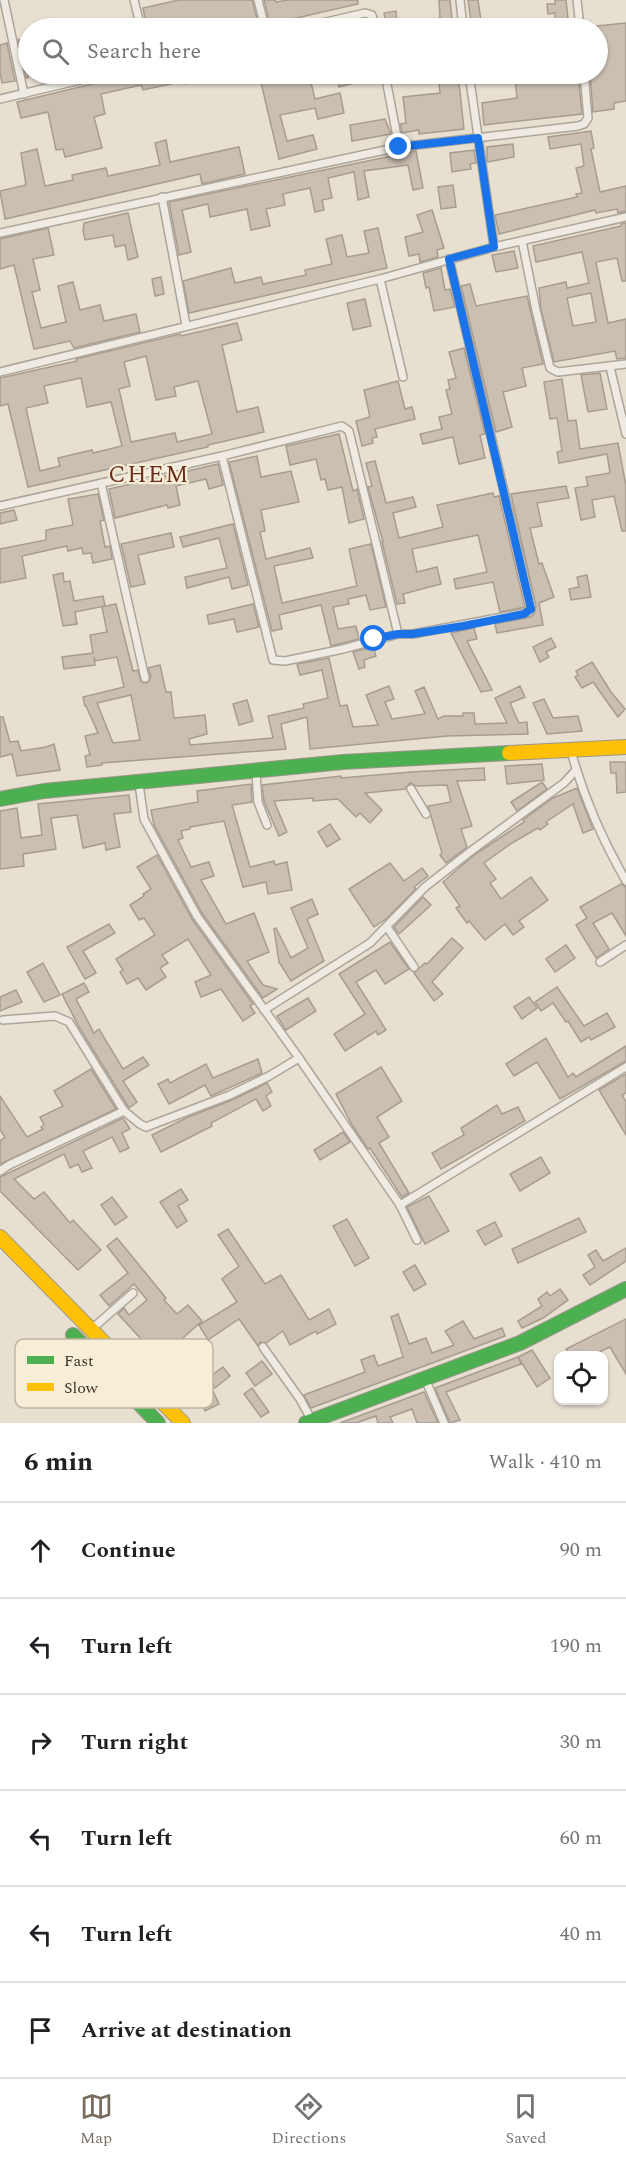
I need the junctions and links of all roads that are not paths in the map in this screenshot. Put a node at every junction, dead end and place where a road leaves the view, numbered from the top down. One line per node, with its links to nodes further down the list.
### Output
1 (3, 0): 12 (lane)
2 (134, 0): 6 (lane)
3 (258, 0): 7 (lane)
4 (460, 0): 10 (lane)
5 (577, 0): 11 (lane)
6 (138, 18)
7 (262, 18)
8 (343, 18): 9 (lane)
9 (373, 18)
10 (462, 18)
11 (578, 18)
12 (18, 67)
13 (22, 84): 18 (lane)
14 (65, 84): 18 (lane)
15 (387, 84): 21 (lane)
16 (470, 84): 20 (lane)
17 (585, 84): 20 (lane)
18 (24, 94): 19 (lane)
19 (0, 99)
20 (478, 138): 21 (lane); 26 (lane)
21 (399, 147): 22 (lane)
22 (162, 197): 24 (lane); 29 (lane)
23 (626, 217): 25 (lane)
24 (0, 233)
25 (522, 241): 26 (lane); 31 (lane)
26 (494, 247): 27 (lane)
27 (449, 259): 28 (lane); 38 (lane)
28 (380, 279): 29 (lane); 33 (lane)
29 (186, 325): 32 (lane)
30 (626, 364): 31 (lane)
31 (610, 367): 34 (lane)
32 (0, 372)
33 (403, 377)
34 (626, 434)
35 (222, 456): 36 (lane); 38 (lane); 38 (lane)
36 (101, 483): 37 (lane); 39 (lane)
37 (0, 506)
38 (398, 634)
39 (145, 678)
40 (626, 747): 41 (main road)
41 (571, 750): 42 (main road); 43 (lane)
42 (256, 770): 44 (main road); 48 (lane)
43 (576, 770): 49 (lane); 50 (lane)
44 (139, 782): 46 (main road); 54 (lane)
45 (411, 789): 47 (lane)
46 (0, 799)
47 (426, 814)
48 (267, 825)
49 (626, 881)
50 (387, 927): 53 (lane); 54 (lane)
51 (626, 945): 52 (lane)
52 (600, 962)
53 (414, 967)
54 (264, 1010): 56 (lane)
55 (3, 1020): 58 (lane)
56 (299, 1058): 58 (lane); 60 (lane)
57 (626, 1067): 60 (lane)
58 (124, 1111): 59 (lane)
59 (0, 1172)
60 (400, 1205): 62 (lane)
61 (0, 1237): 66 (main road)
62 (417, 1240)
63 (626, 1289): 70 (main road)
64 (133, 1293): 66 (lane)
65 (67, 1329): 67 (main road)
66 (91, 1330): 68 (main road)
67 (77, 1339)
68 (100, 1339)
69 (263, 1347): 73 (lane)
70 (425, 1378): 73 (main road); 76 (lane)
71 (143, 1408): 74 (main road)
72 (168, 1408): 75 (main road)
73 (309, 1422)
74 (158, 1423)
75 (183, 1423)
76 (444, 1423)

